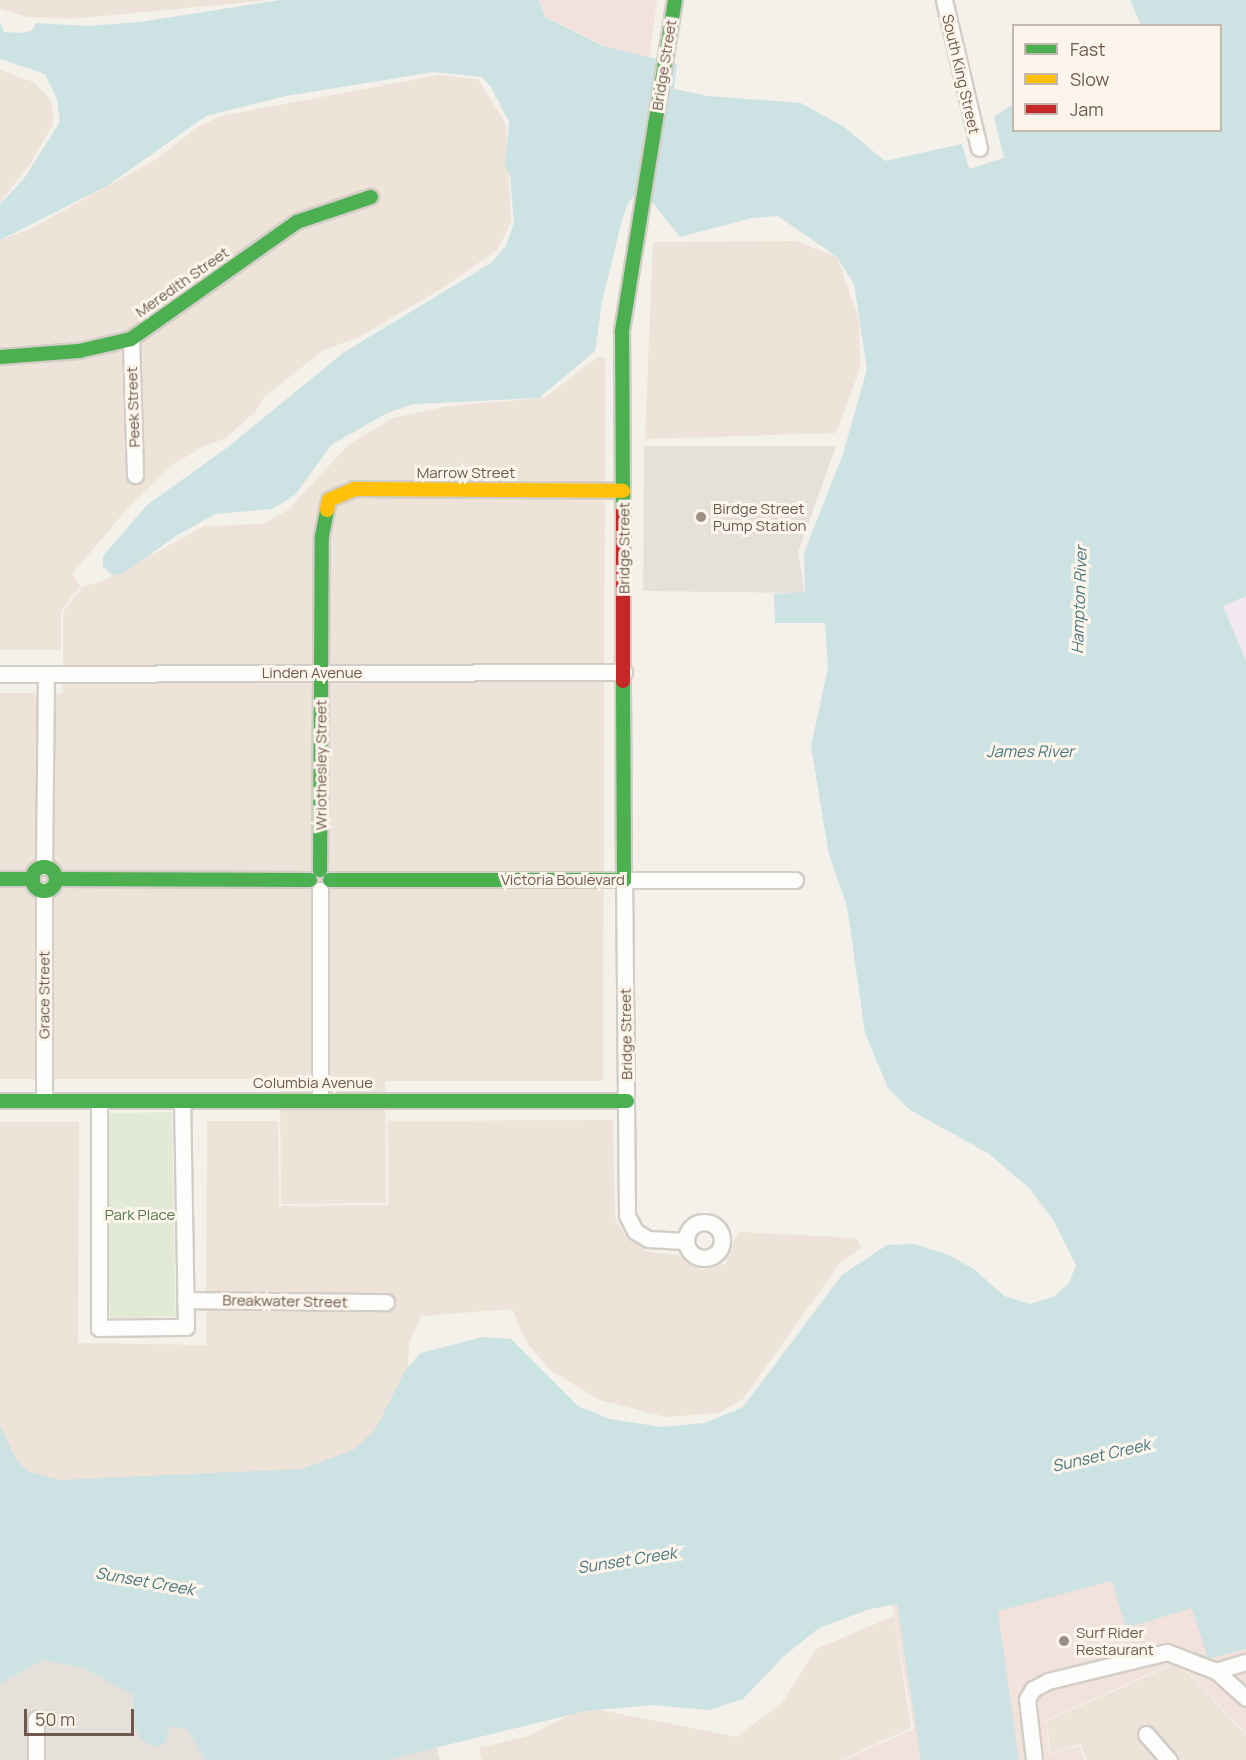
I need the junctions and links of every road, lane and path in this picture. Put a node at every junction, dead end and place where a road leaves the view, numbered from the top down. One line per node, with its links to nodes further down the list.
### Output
1 (675, 0): 8 (street, Bridge Street)
2 (944, 0): 3 (street, South King Street)
3 (979, 148)
4 (371, 197): 5 (street, Meredith Street)
5 (131, 339): 6 (street, Meredith Street); 7 (street, Peek Street)
6 (0, 357)
7 (135, 475)
8 (623, 491): 9 (street, Marrow Street); 10 (street, Bridge Street)
9 (324, 517): 11 (street, Wriothesley Street)
10 (624, 672): 11 (street, Linden Avenue); 18 (street, Bridge Street)
11 (321, 673): 13 (street, Linden Avenue); 20 (street, Wriothesley Street)
12 (0, 674): 13 (street, Linden Avenue)
13 (46, 674): 14 (street)
14 (44, 867): 16 (street); 17 (street)
15 (0, 879): 16 (street)
16 (33, 879): 21 (street)
17 (56, 879): 20 (street, Victoria Boulevard); 21 (street)
18 (624, 880): 19 (street, Victoria Boulevard); 20 (street, Victoria Boulevard); 27 (street, Bridge Street)
19 (795, 880)
20 (320, 883): 22 (street)
21 (44, 890): 24 (street, Grace Street)
22 (320, 1099): 26 (street, Columbia Avenue); 27 (street, Columbia Avenue)
23 (0, 1101): 24 (street, Columbia Avenue)
24 (44, 1101): 25 (street, Columbia Avenue)
25 (99, 1101): 26 (street, Columbia Avenue); 29 (street)
26 (182, 1101): 29 (street)
27 (627, 1101): 28 (street, Bridge Street)
28 (686, 1241)
29 (185, 1300): 30 (street, Breakwater Street)
30 (386, 1302)
31 (1246, 1662): 32 (street)
32 (1216, 1671): 33 (street); 37 (street)
33 (1246, 1698)
34 (36, 1719): 36 (street)
35 (1146, 1734): 38 (street)
36 (36, 1760)
37 (1034, 1760)
38 (1169, 1760)

